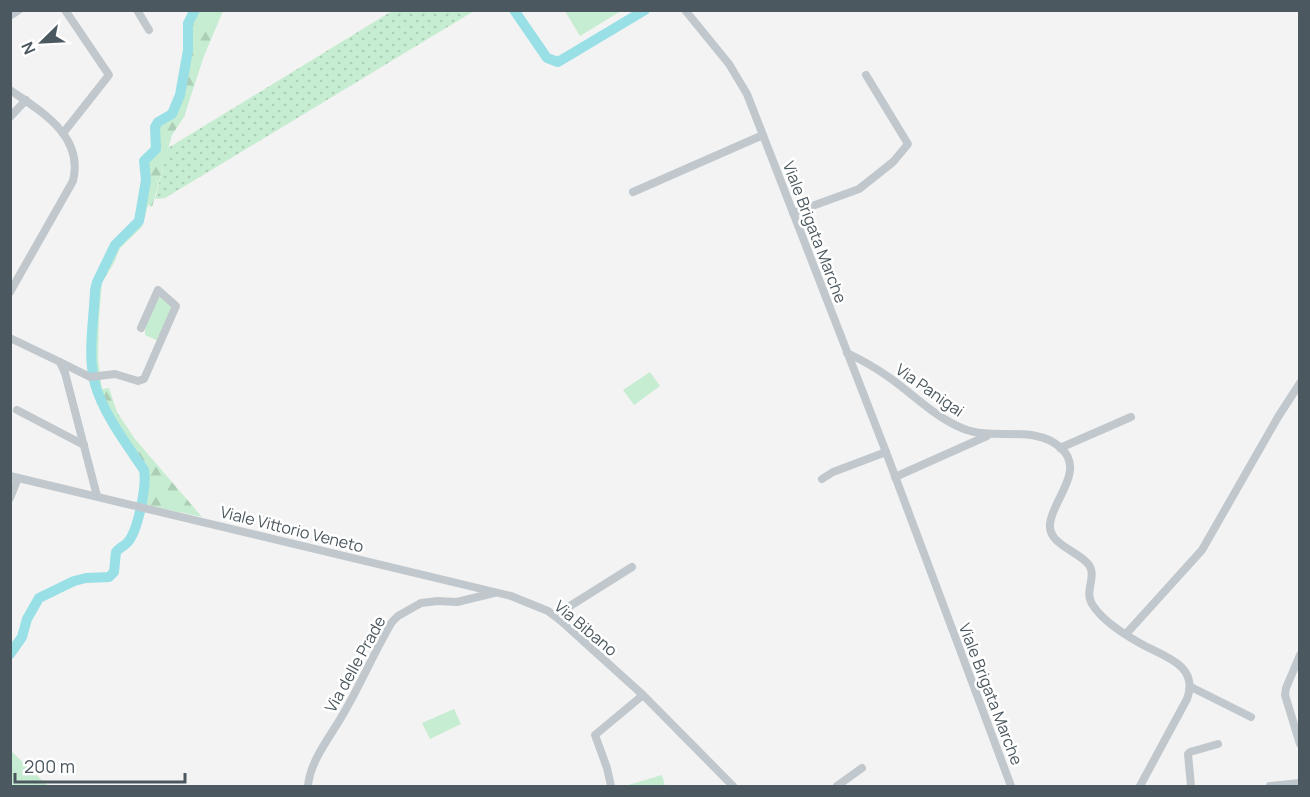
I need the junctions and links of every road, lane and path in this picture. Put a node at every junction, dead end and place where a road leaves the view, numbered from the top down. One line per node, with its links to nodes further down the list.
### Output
1 (65, 10): 9 (street)
2 (137, 10): 4 (street)
3 (684, 10): 10 (street, Viale Brigata Marche)
4 (149, 30)
5 (866, 75): 12 (street)
6 (10, 90): 7 (street)
7 (26, 100): 8 (street); 9 (street)
8 (10, 117)
9 (64, 132): 13 (street)
10 (763, 135): 11 (street); 12 (street, Viale Brigata Marche)
11 (633, 192)
12 (793, 213): 16 (street, Viale Brigata Marche)
13 (10, 292)
14 (141, 328): 17 (street)
15 (10, 338): 17 (street)
16 (847, 353): 23 (street, Via Panigai); 24 (street, Viale Brigata Marche)
17 (60, 362): 22 (street)
18 (1299, 383): 34 (street)
19 (17, 410): 22 (street)
20 (1131, 417): 23 (street)
21 (987, 436): 26 (street)
22 (84, 445): 28 (street)
23 (1060, 448): 34 (street)
24 (886, 452): 26 (street, Viale Brigata Marche); 27 (street)
25 (14, 477): 28 (street, Viale Vittorio Veneto); 29 (street)
26 (895, 477): 47 (street, Viale Brigata Marche)
27 (822, 479)
28 (97, 496): 31 (street, Viale Vittorio Veneto)
29 (10, 498)
30 (632, 567): 33 (street)
31 (435, 577): 32 (street, Via Bibano)
32 (495, 592): 33 (street, Via Bibano); 43 (street, Via delle Prade)
33 (560, 620): 37 (street, Via Bibano)
34 (1126, 633): 36 (street)
35 (1299, 655): 40 (street)
36 (1191, 687): 38 (street); 48 (street)
37 (643, 695): 44 (street); 45 (street, Via Bibano)
38 (1251, 717)
39 (1218, 744): 49 (street)
40 (1299, 744)
41 (862, 768): 46 (street)
42 (1299, 783): 50 (street)
43 (308, 786)
44 (611, 786)
45 (733, 786)
46 (837, 786)
47 (1011, 786)
48 (1140, 786)
49 (1191, 786)
50 (1270, 786)

